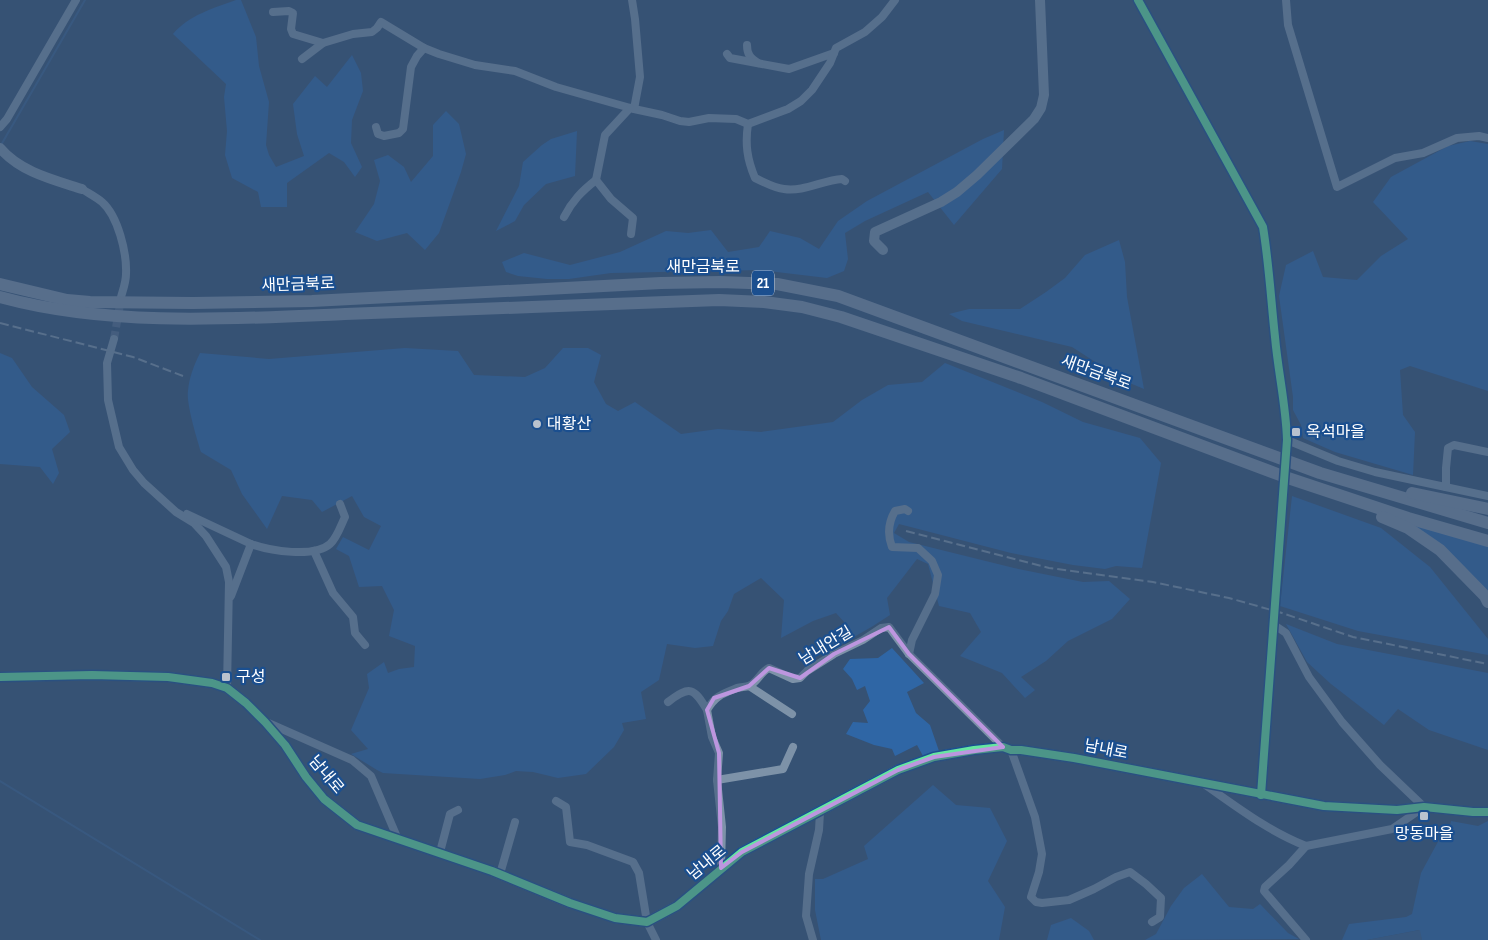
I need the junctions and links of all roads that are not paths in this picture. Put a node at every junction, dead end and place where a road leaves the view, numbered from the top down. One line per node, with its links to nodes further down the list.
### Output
1 (76, 0): 17 (street)
2 (632, 0): 15 (street)
3 (895, 0): 11 (street)
4 (1040, 0): 26 (street)
5 (1138, 0): 31 (street)
6 (1286, 0): 19 (street)
7 (273, 12): 8 (street)
8 (323, 43): 10 (street); 13 (street)
9 (747, 45): 14 (street)
10 (424, 48): 15 (street); 18 (street)
11 (834, 53): 14 (street); 16 (street)
12 (727, 54): 14 (street)
13 (302, 59)
14 (762, 65)
15 (632, 108): 16 (street); 21 (street)
16 (748, 124): 22 (street)
17 (0, 127)
18 (376, 127)
19 (1488, 138)
20 (3, 152): 23 (street)
21 (596, 180): 24 (street); 25 (street)
22 (845, 181)
23 (82, 189): 29 (street)
24 (564, 217)
25 (631, 234)
26 (883, 250)
27 (0, 284): 34 (highway, 새만금북로 / 21)
28 (0, 297): 35 (highway, 새만금북로 / 21)
29 (121, 297)
30 (114, 339): 41 (street)
31 (1287, 440): 32 (street); 36 (street)
32 (1286, 449)
33 (1488, 452): 36 (street)
34 (1320, 474): 40 (highway); 43 (highway, 새만금북로 / 21)
35 (1288, 478): 44 (highway, 새만금북로 / 21); 47 (highway)
36 (1446, 487): 38 (street)
37 (1284, 495): 49 (street)
38 (1488, 496)
39 (340, 504): 46 (street)
40 (1488, 509)
41 (176, 512): 45 (street); 48 (street)
42 (908, 512): 51 (street)
43 (1488, 523)
44 (1488, 541)
45 (251, 544): 46 (street); 48 (street)
46 (314, 551): 50 (street)
47 (1488, 602)
48 (228, 604): 54 (street)
49 (1275, 608)
50 (366, 645)
51 (909, 654): 53 (street, 남내안길); 60 (street, 남내안길)
52 (0, 677): 54 (street, 남내로)
53 (750, 686): 56 (street, 남내안길); 57 (street)
54 (226, 688): 58 (street, 남내로)
55 (668, 702): 56 (street)
56 (707, 710): 61 (street)
57 (792, 714)
58 (265, 722): 70 (street, 남내로); 70 (street)
59 (793, 747): 61 (street)
60 (1007, 748): 62 (street, 남내로); 67 (street, 남내로); 76 (street)
61 (718, 780): 73 (street)
62 (1202, 783): 63 (street, 남내로); 71 (street)
63 (1261, 795): 65 (street, 남내로); 65 (street)
64 (556, 801): 75 (street)
65 (1424, 807): 68 (street, 남내로); 71 (street)
66 (458, 810): 72 (street)
67 (820, 812): 73 (street, 남내로); 78 (street)
68 (1488, 812)
69 (515, 822): 74 (street)
70 (397, 837): 72 (street, 남내로)
71 (1306, 846): 79 (street)
72 (440, 852): 74 (street, 남내로)
73 (721, 868): 75 (street, 남내로)
74 (500, 874): 75 (street, 남내로)
75 (647, 922): 77 (street)
76 (1152, 922)
77 (656, 940)
78 (812, 940)
79 (1306, 940)

